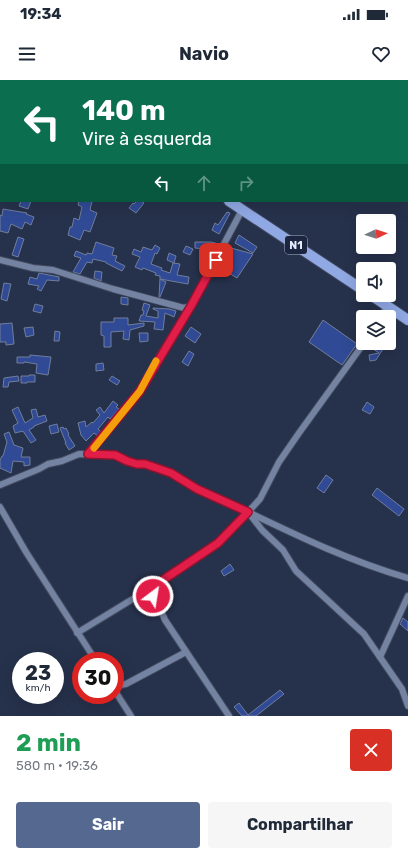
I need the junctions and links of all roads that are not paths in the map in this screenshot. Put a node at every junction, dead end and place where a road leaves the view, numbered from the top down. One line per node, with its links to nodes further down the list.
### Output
1 (230, 202): 2 (highway, N1)
2 (242, 210): 4 (highway, N1); 6 (street)
3 (0, 260): 6 (street)
4 (356, 285)
5 (381, 302): 7 (highway)
6 (191, 306): 11 (street)
7 (387, 306): 8 (street); 9 (highway)
8 (385, 310)
9 (408, 320)
10 (359, 350): 14 (street)
11 (88, 454): 12 (street); 14 (street)
12 (0, 485)
13 (0, 507): 18 (street)
14 (248, 512): 15 (street); 16 (street); 21 (street)
15 (408, 578)
16 (155, 587): 18 (street); 20 (street)
17 (408, 596): 21 (street)
18 (77, 633): 19 (street)
19 (90, 652)
20 (186, 652): 22 (street); 26 (street)
21 (380, 657): 24 (street)
22 (126, 684)
23 (123, 704): 25 (street)
24 (408, 706)
25 (131, 716)
26 (229, 716)

